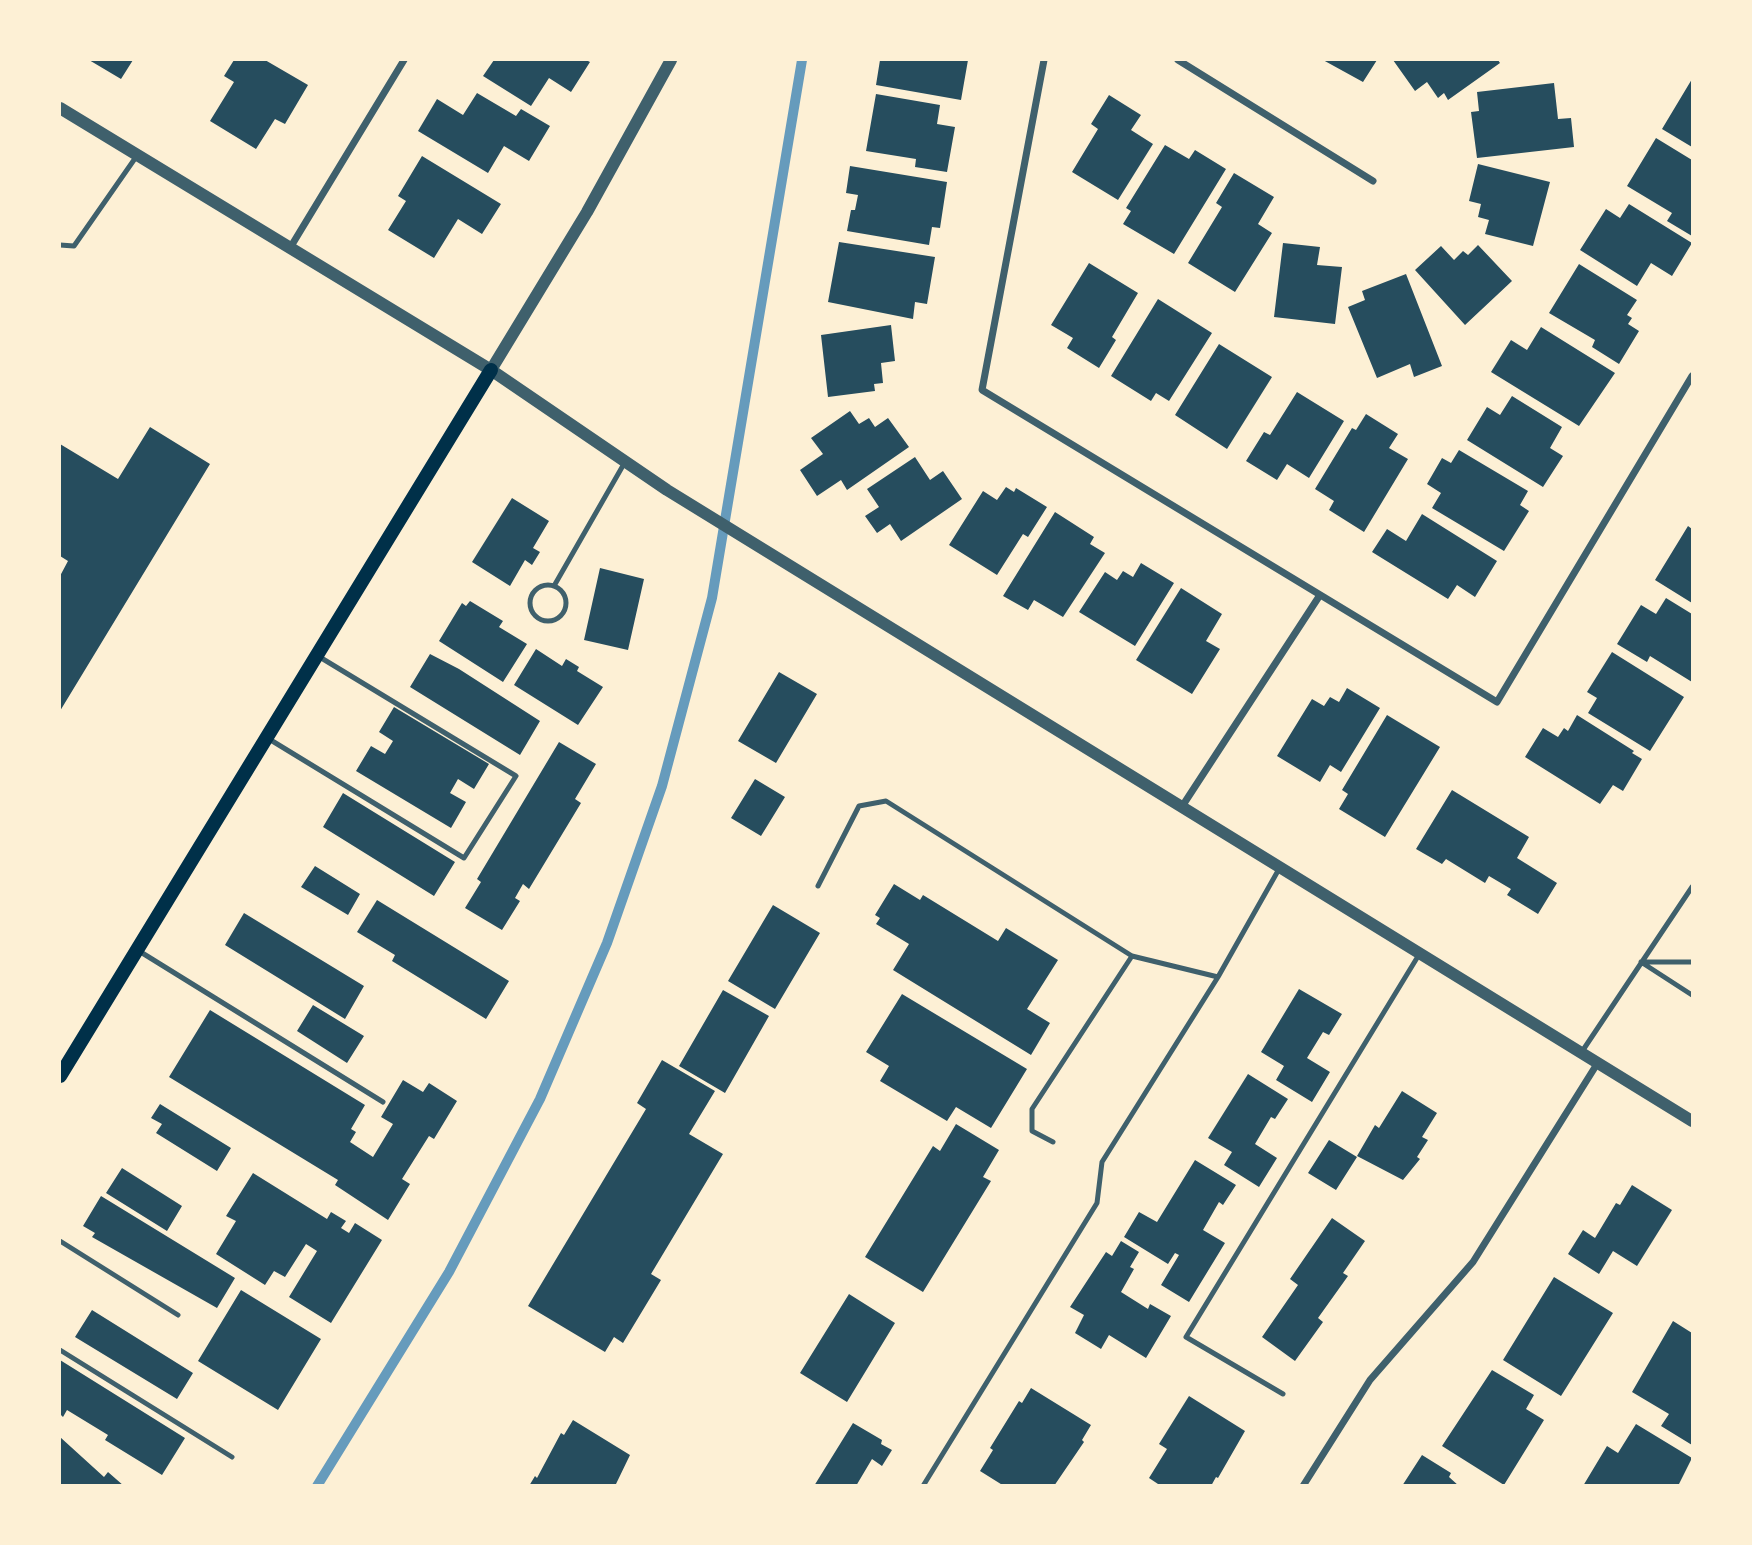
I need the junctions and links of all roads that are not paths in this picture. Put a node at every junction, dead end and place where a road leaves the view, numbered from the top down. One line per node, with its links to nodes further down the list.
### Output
1 (404, 60): 9 (street)
2 (671, 60): 10 (street)
3 (1044, 60): 14 (street)
4 (1178, 60): 7 (street)
5 (60, 108): 6 (street)
6 (137, 155): 8 (lane); 9 (street)
7 (1373, 180)
8 (60, 245)
9 (290, 248): 10 (street)
10 (491, 370): 12 (street); 15 (main road)
11 (1692, 376): 14 (street)
12 (625, 462): 13 (lane); 17 (street)
13 (554, 586): 13 (lane)
14 (1320, 595): 17 (street)
15 (317, 655): 16 (main road); 16 (lane)
16 (267, 737): 21 (main road)
17 (1183, 805): 18 (street)
18 (1281, 866): 22 (street); 26 (lane)
19 (818, 887): 23 (lane)
20 (1692, 887): 24 (lane)
21 (136, 949): 30 (main road); 31 (lane)
22 (1420, 953): 28 (street); 37 (lane)
23 (1132, 956): 26 (lane); 33 (lane)
24 (1641, 962): 25 (lane); 27 (lane); 28 (lane)
25 (1692, 962)
26 (1218, 978): 39 (lane)
27 (1692, 995)
28 (1580, 1053): 29 (street)
29 (1597, 1063): 32 (street); 40 (street)
30 (60, 1076)
31 (383, 1102)
32 (1692, 1121)
33 (1053, 1142)
34 (60, 1241): 35 (lane)
35 (178, 1315)
36 (60, 1350): 38 (lane)
37 (1283, 1394)
38 (232, 1457)
39 (923, 1486)
40 (1303, 1486)

